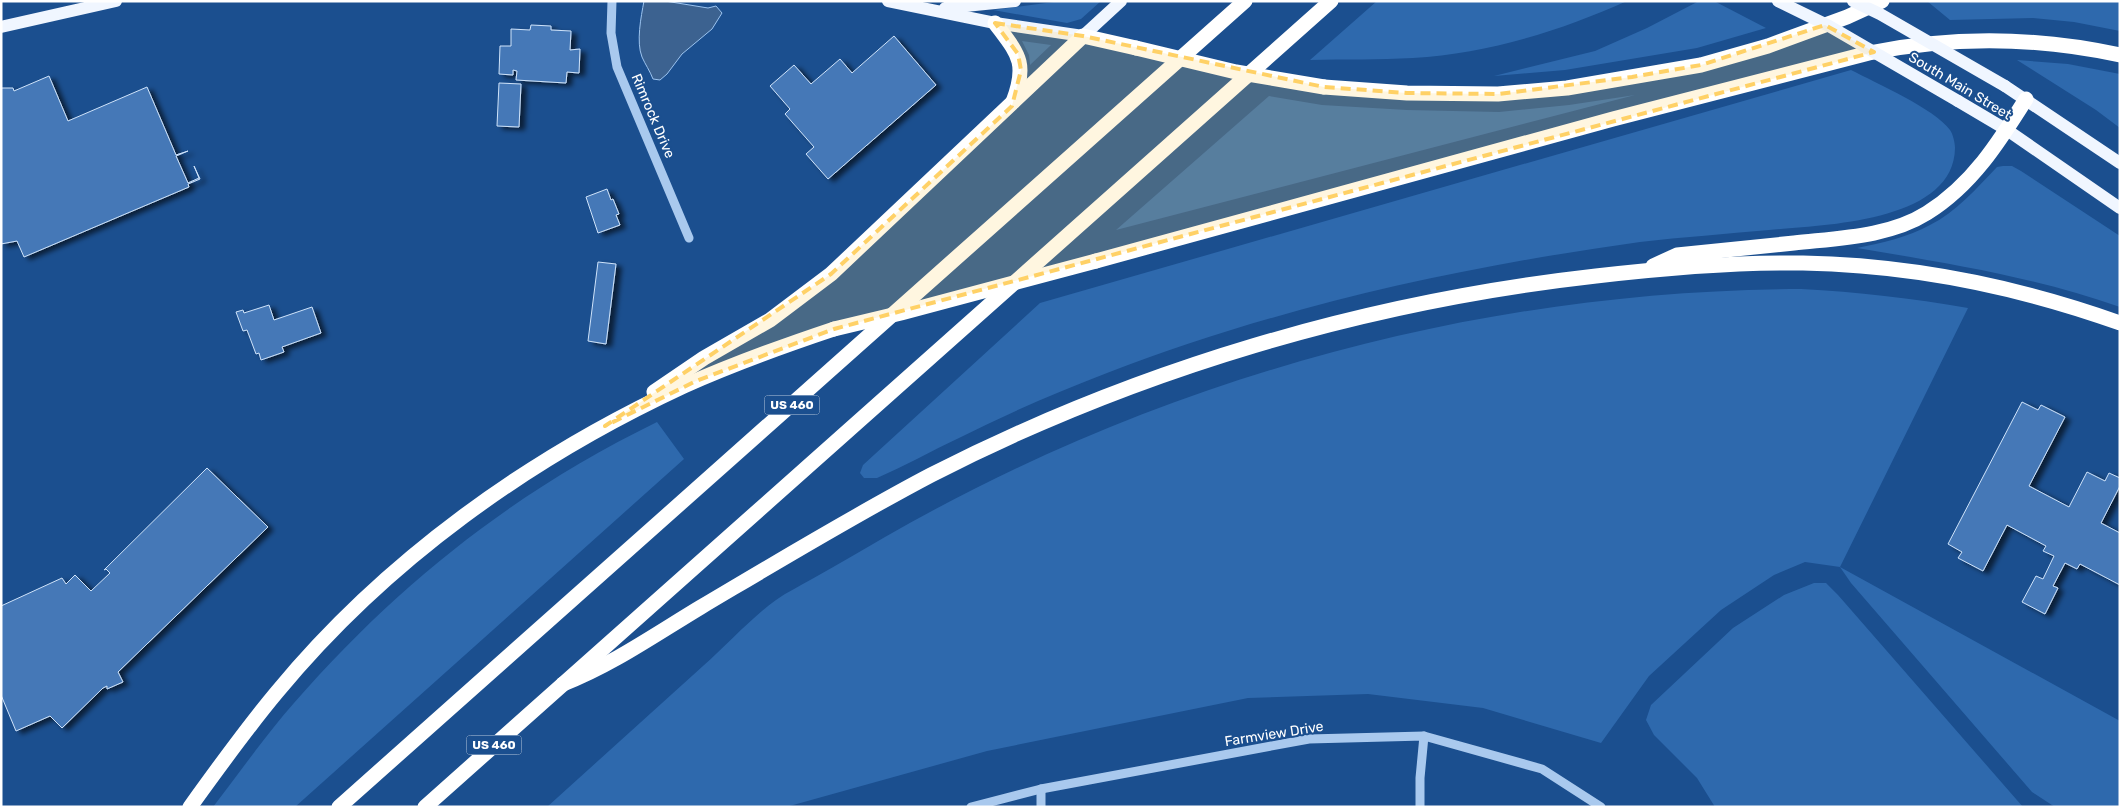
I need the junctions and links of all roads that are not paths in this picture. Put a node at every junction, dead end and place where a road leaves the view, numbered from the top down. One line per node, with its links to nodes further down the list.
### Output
1 (116, 1): 13 (main road)
2 (612, 1): 21 (street, Rimrock Drive)
3 (888, 1): 11 (main road)
4 (1015, 1): 11 (main road)
5 (1121, 1): 14 (main road)
6 (1245, 1): 29 (highway, US 460)
7 (1331, 1): 25 (highway, US 460)
8 (1778, 1): 18 (main road, South Main Street, bridge)
9 (1854, 1): 16 (main road, South Main Street, bridge)
10 (1882, 1): 14 (highway, bridge)
11 (931, 10): 12 (main road)
12 (995, 23): 14 (main road); 17 (highway)
13 (1, 27)
14 (1083, 36): 17 (highway)
15 (2120, 55): 24 (highway, bridge)
16 (2026, 99): 18 (highway); 19 (main road, South Main Street)
17 (1012, 106): 24 (highway)
18 (2007, 130): 20 (main road, South Main Street); 22 (highway)
19 (2120, 163)
20 (2120, 208)
21 (689, 238)
22 (1645, 270): 23 (highway); 25 (highway)
23 (2120, 323)
24 (605, 426): 28 (highway)
25 (563, 684): 30 (highway, US 460)
26 (1424, 736): 27 (street, Farmview Drive); 33 (street); 34 (street, Farmview Drive)
27 (1042, 789): 31 (street, Farmview Drive); 32 (street)
28 (190, 807)
29 (339, 807)
30 (425, 807)
31 (971, 807)
32 (1041, 807)
33 (1420, 807)
34 (1601, 807)

